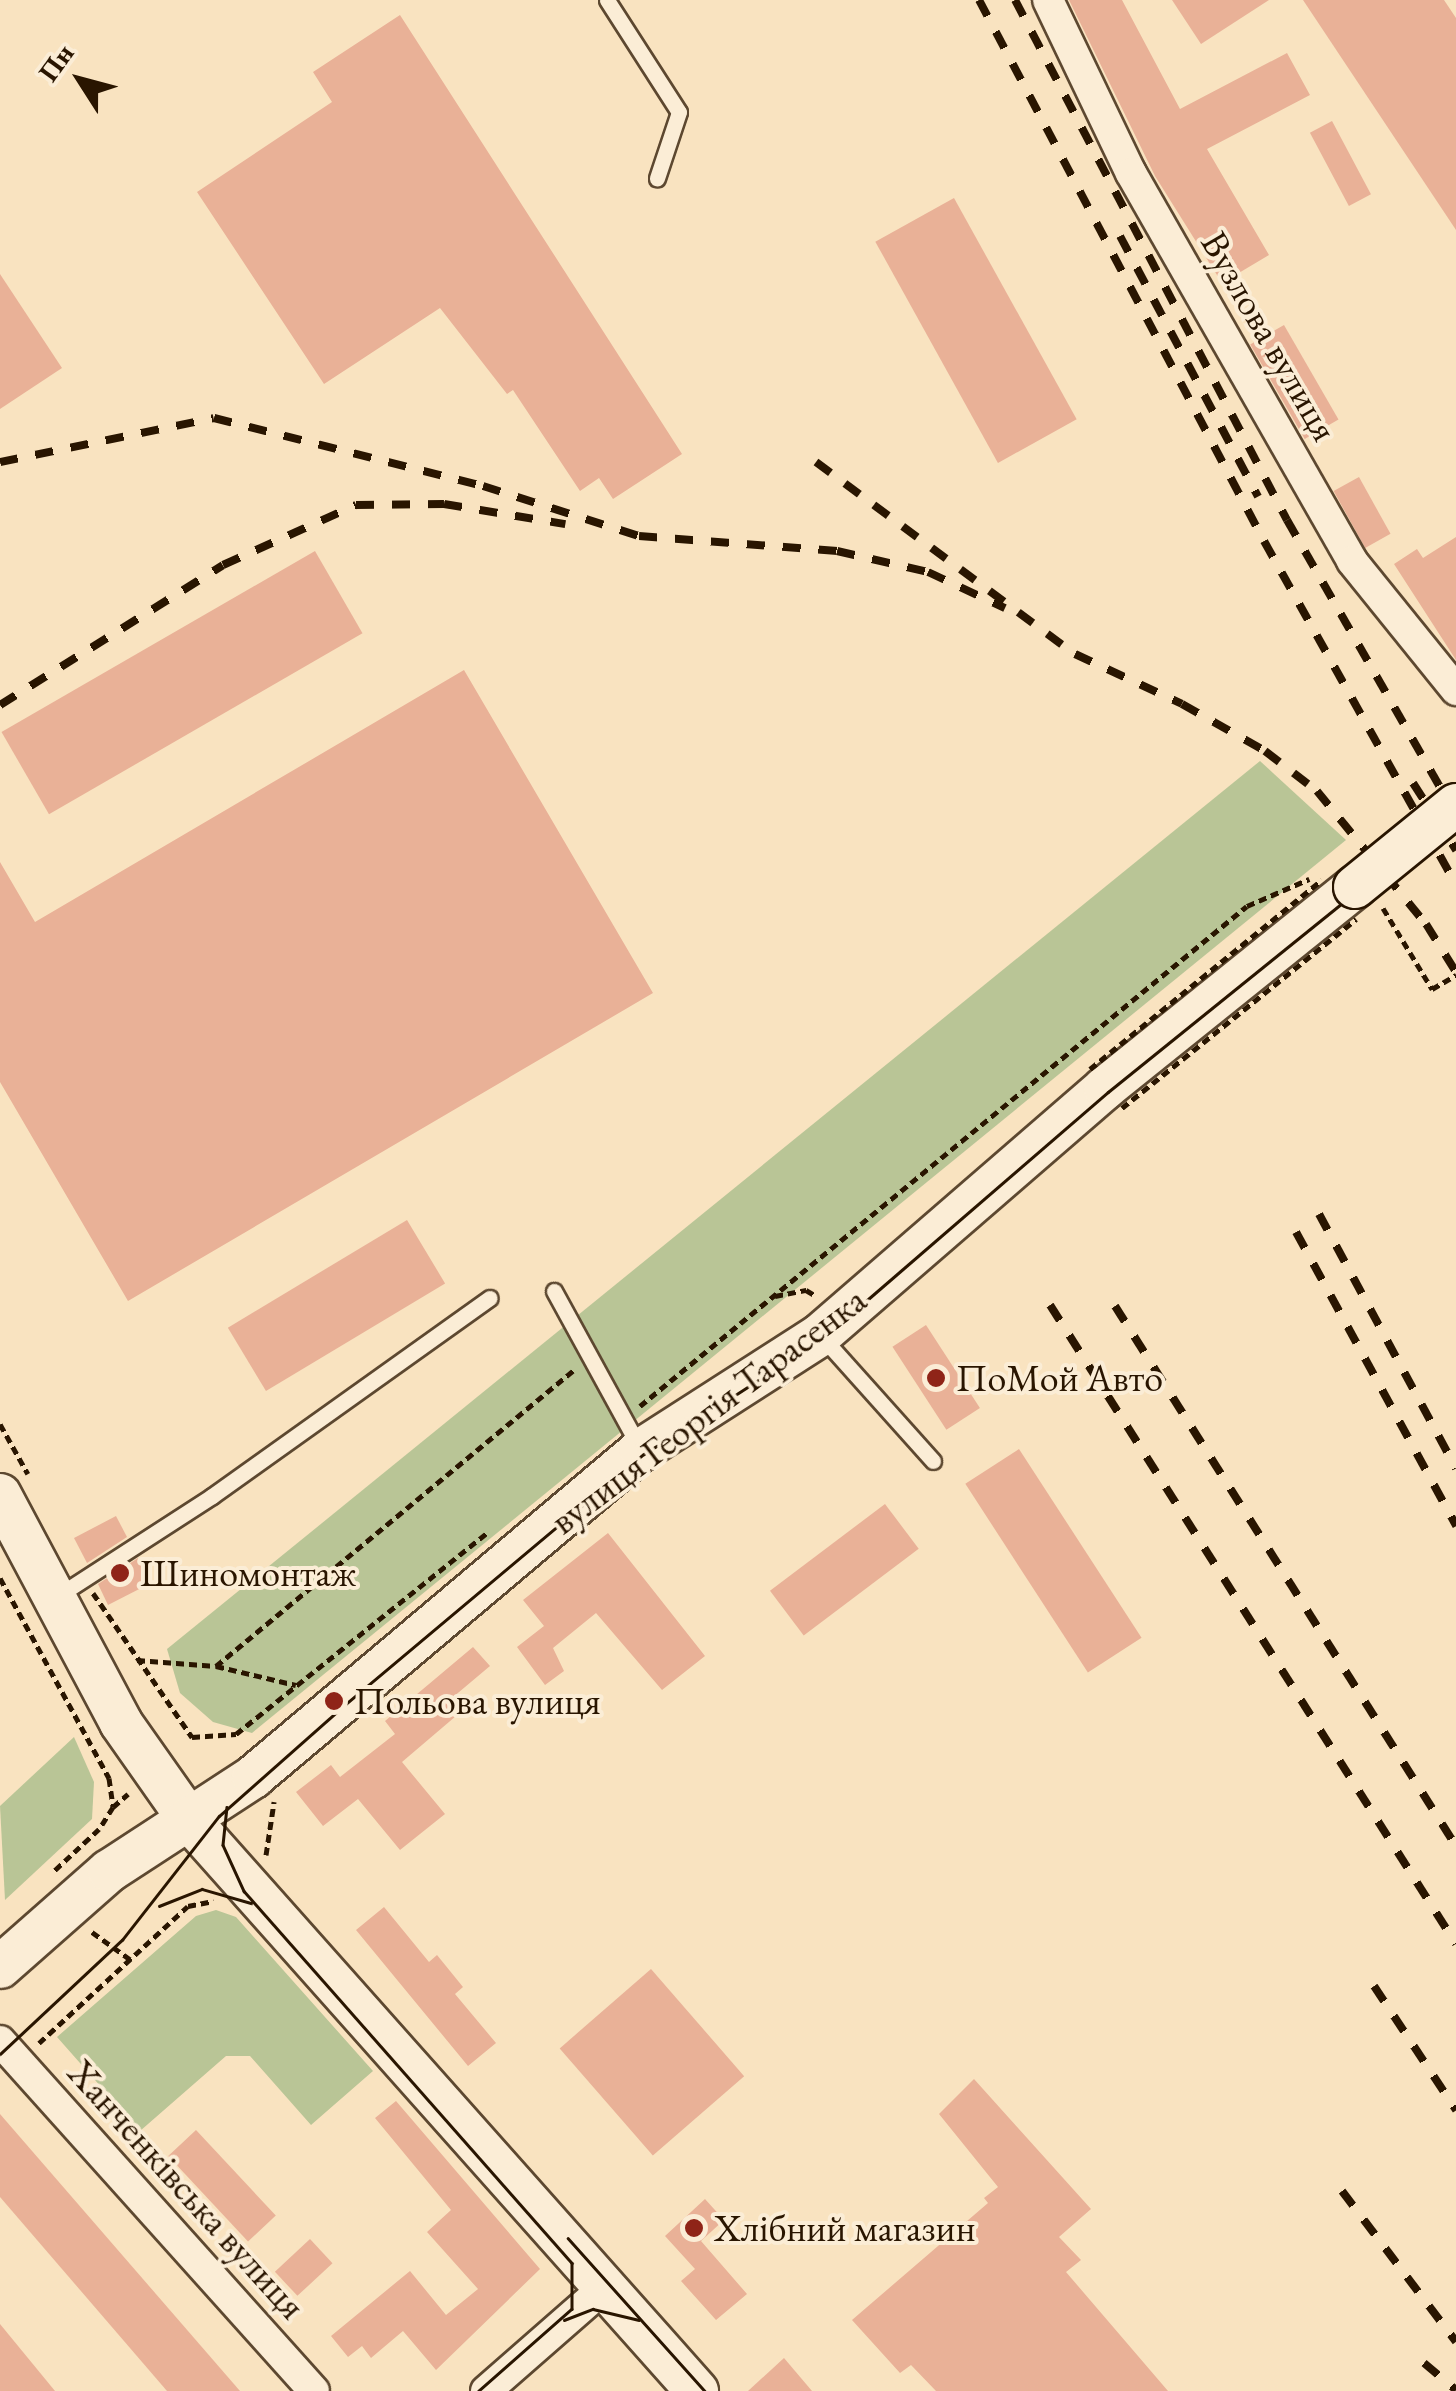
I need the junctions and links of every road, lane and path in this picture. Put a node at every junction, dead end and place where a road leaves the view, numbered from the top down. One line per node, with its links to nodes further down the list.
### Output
1 (607, 0): 3 (lane)
2 (1048, 0): 4 (street, Вузлова вулиця)
3 (657, 178)
4 (1456, 690)
5 (1456, 805): 9 (main road, вулиця Георгія Тарасенка, bridge)
6 (1373, 891): 8 (path)
7 (1380, 900): 9 (path, bridge)
8 (1456, 975)
9 (1106, 1088): 12 (main road, вулиця Георгія Тарасенка); 15 (path, bridge)
10 (554, 1291): 13 (lane)
11 (490, 1298): 20 (lane)
12 (820, 1335): 15 (main road, вулиця Георгія Тарасенка); 16 (lane)
13 (589, 1358): 15 (lane); 22 (path)
14 (0, 1424): 17 (path)
15 (632, 1435): 31 (main road, вулиця Георгія Тарасенка)
16 (933, 1461)
17 (19, 1493): 20 (main road)
18 (505, 1517): 23 (path)
19 (0, 1578): 30 (path)
20 (69, 1589): 21 (path); 31 (main road)
21 (136, 1660): 22 (path); 24 (path)
22 (216, 1666): 23 (path)
23 (298, 1686): 25 (path)
24 (192, 1737): 25 (path); 27 (path)
25 (218, 1737): 26 (path)
26 (226, 1745)
27 (183, 1746)
28 (128, 1794): 30 (path)
29 (270, 1796): 32 (path)
30 (113, 1807): 33 (path)
31 (190, 1821): 37 (main road, вулиця Георгія Тарасенка); 39 (main road)
32 (266, 1855)
33 (40, 1884)
34 (223, 1904): 36 (path)
35 (81, 1924): 36 (path)
36 (131, 1960): 38 (path)
37 (0, 1967)
38 (10, 2051): 40 (street, Ханченківська вулиця)
39 (605, 2288): 41 (street); 42 (main road)
40 (314, 2391)
41 (486, 2391)
42 (697, 2391)

